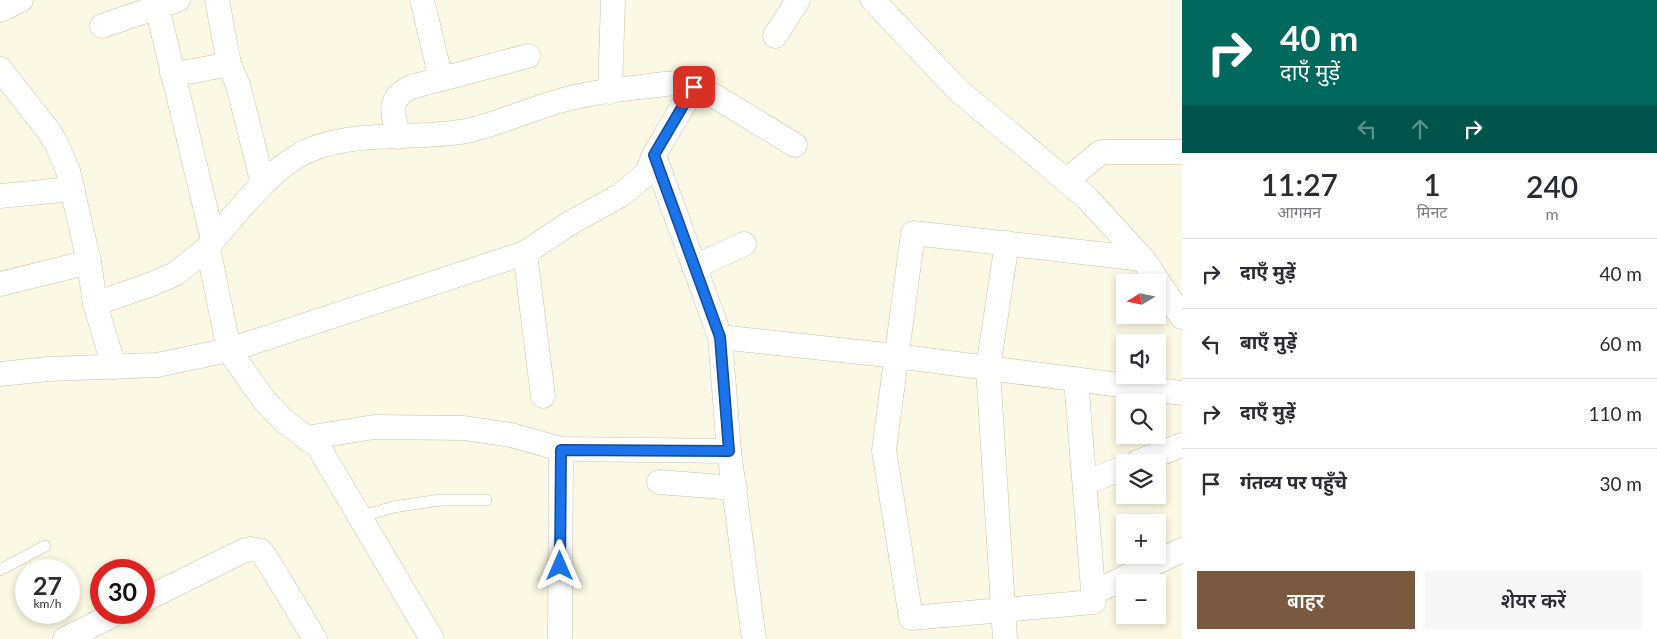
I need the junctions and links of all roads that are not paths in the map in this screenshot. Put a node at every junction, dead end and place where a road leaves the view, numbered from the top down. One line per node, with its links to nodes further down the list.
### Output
1 (21, 0): 8 (street)
2 (217, 0): 12 (street)
3 (422, 0): 15 (street)
4 (613, 0): 17 (street)
5 (798, 0): 10 (street)
6 (872, 0): 22 (street)
7 (168, 3): 9 (street); 14 (street)
8 (0, 10)
9 (102, 26)
10 (775, 36)
11 (528, 56): 15 (street)
12 (229, 64): 14 (street); 23 (street)
13 (0, 69): 24 (street)
14 (172, 72): 27 (street)
15 (441, 79): 18 (street)
16 (694, 87): 17 (street); 19 (street); 21 (street)
17 (610, 92): 18 (street)
18 (398, 137): 23 (street)
19 (795, 145)
20 (1182, 152): 22 (street)
21 (654, 155): 29 (street); 32 (street)
22 (1066, 181): 30 (street)
23 (263, 184): 27 (street)
24 (73, 188): 25 (street); 31 (street)
25 (0, 196)
26 (1008, 243): 30 (street); 38 (street); 40 (street)
27 (211, 244): 34 (street); 37 (street)
28 (744, 244): 32 (street)
29 (525, 253): 37 (street); 44 (street)
30 (1143, 259): 35 (street)
31 (89, 262): 33 (street); 34 (street)
32 (694, 267): 36 (street)
33 (0, 284)
34 (94, 304): 39 (street)
35 (1182, 318)
36 (720, 337): 38 (street); 48 (street)
37 (229, 350): 39 (street); 45 (street)
38 (896, 356): 40 (street); 61 (street)
39 (114, 367): 41 (street)
40 (988, 368): 42 (street); 61 (street)
41 (0, 374)
42 (1076, 379): 43 (street); 52 (street)
43 (1182, 393)
44 (543, 396)
45 (306, 438): 47 (street); 55 (street)
46 (1182, 445): 49 (street)
47 (561, 450): 48 (street); 66 (street)
48 (729, 451): 53 (street)
49 (1159, 454)
50 (1116, 472): 52 (street)
51 (659, 482): 53 (street)
52 (1084, 484): 59 (street)
53 (735, 488): 67 (street)
54 (486, 500): 55 (lane)
55 (360, 517): 65 (street)
56 (45, 546): 58 (lane)
57 (1182, 550): 59 (street)
58 (0, 570)
59 (1093, 593): 61 (street)
60 (155, 594): 64 (street)
61 (1003, 610): 68 (street)
62 (94, 624): 63 (street)
63 (65, 639)
64 (315, 639)
65 (432, 639)
66 (560, 639)
67 (754, 639)
68 (1005, 639)

